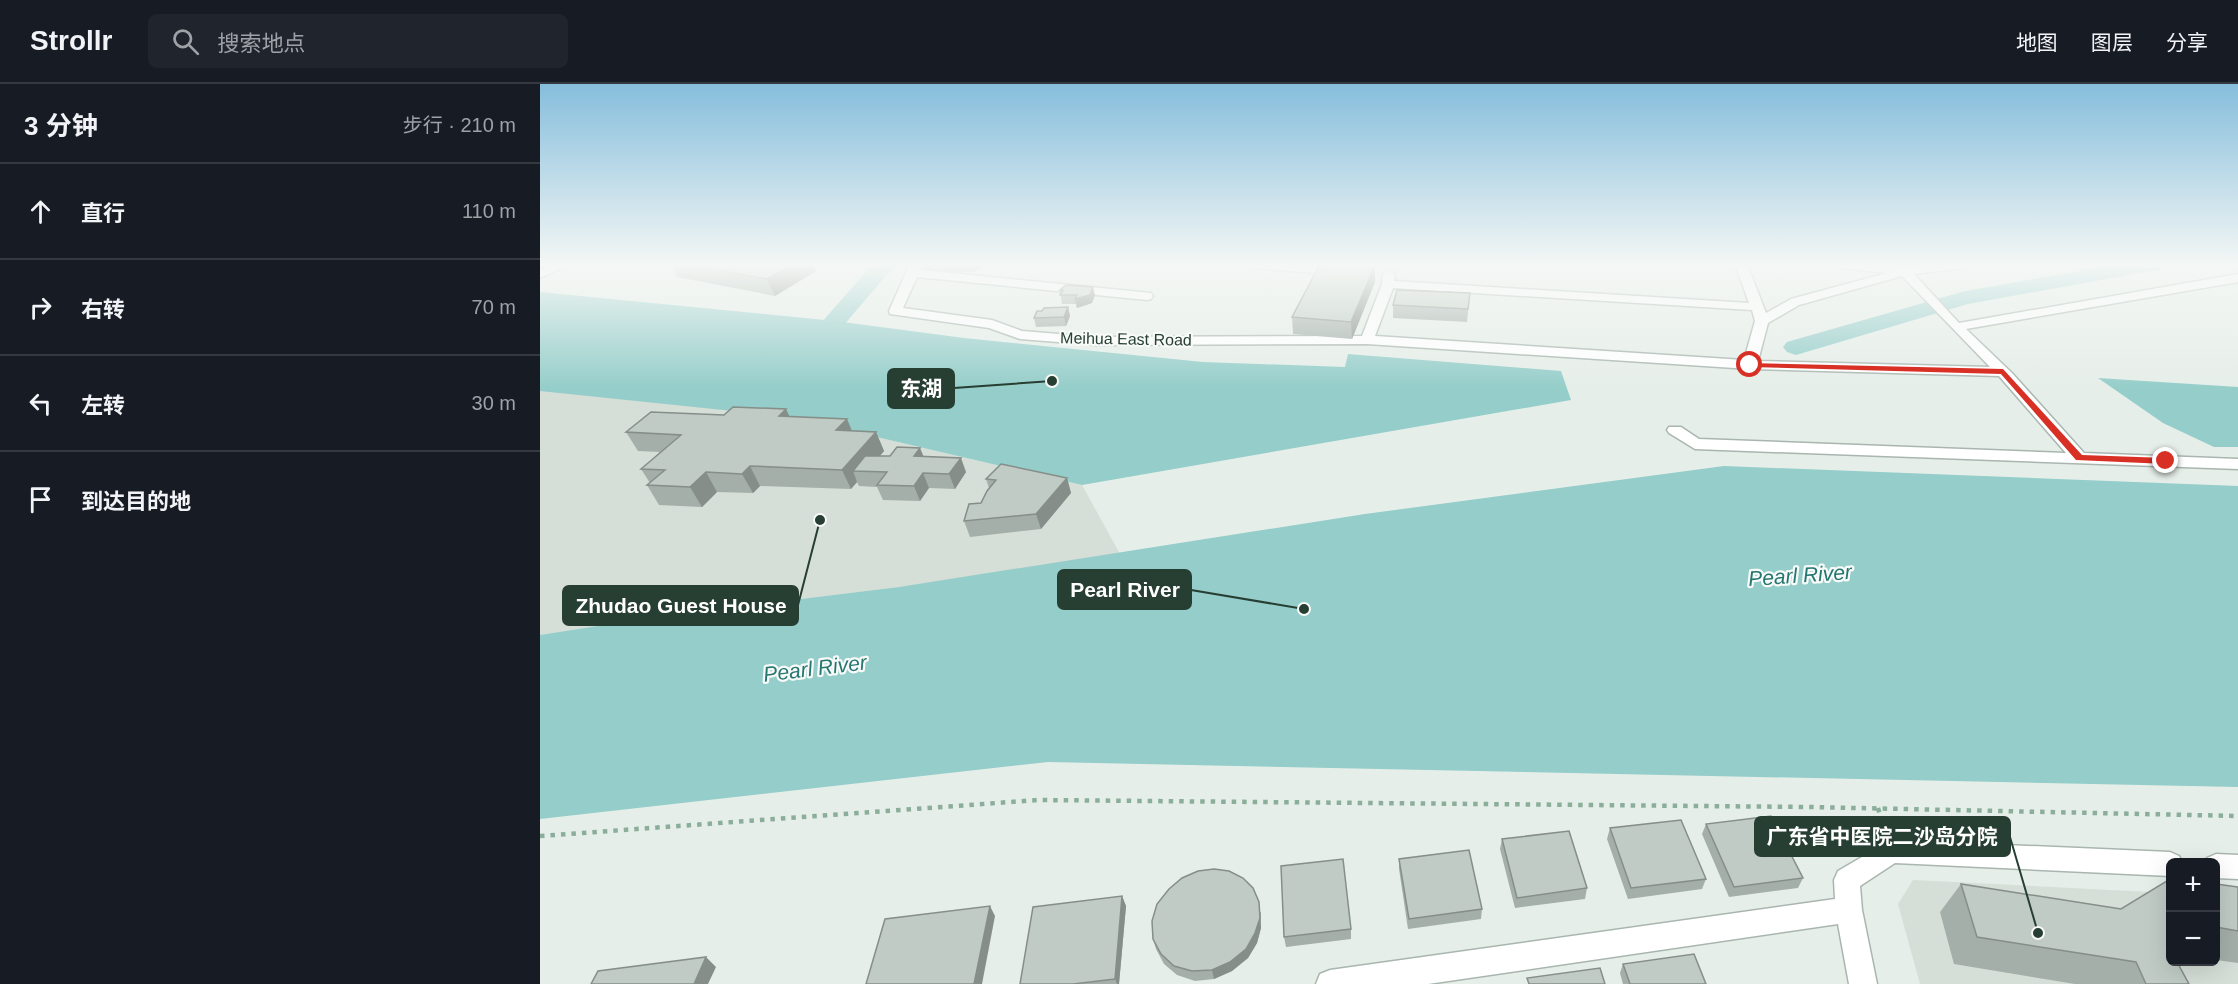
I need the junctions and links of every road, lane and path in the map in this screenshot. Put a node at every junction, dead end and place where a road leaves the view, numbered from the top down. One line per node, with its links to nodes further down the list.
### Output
1 (897, 306): 9 (street, Meihua East Road)
2 (1377, 306): 9 (street)
3 (1761, 306): 7 (street)
4 (1788, 306): 7 (street)
5 (1937, 306): 8 (street)
6 (2077, 306): 8 (street)
7 (1762, 321): 10 (street)
8 (1956, 327): 11 (street)
9 (1366, 340): 10 (street)
10 (1750, 365): 11 (street)
11 (2003, 372): 13 (street)
12 (1675, 430): 13 (street)
13 (2079, 458): 14 (street)
14 (2238, 464)
15 (1878, 808): 16 (path); 17 (path); 18 (path)
16 (2238, 816)
17 (540, 836)
18 (1891, 851): 19 (street); 22 (street)
19 (2166, 864)
20 (2220, 866): 21 (street)
21 (2238, 867)
22 (1849, 910): 23 (street); 24 (street)
23 (1330, 984)
24 (1863, 984)

